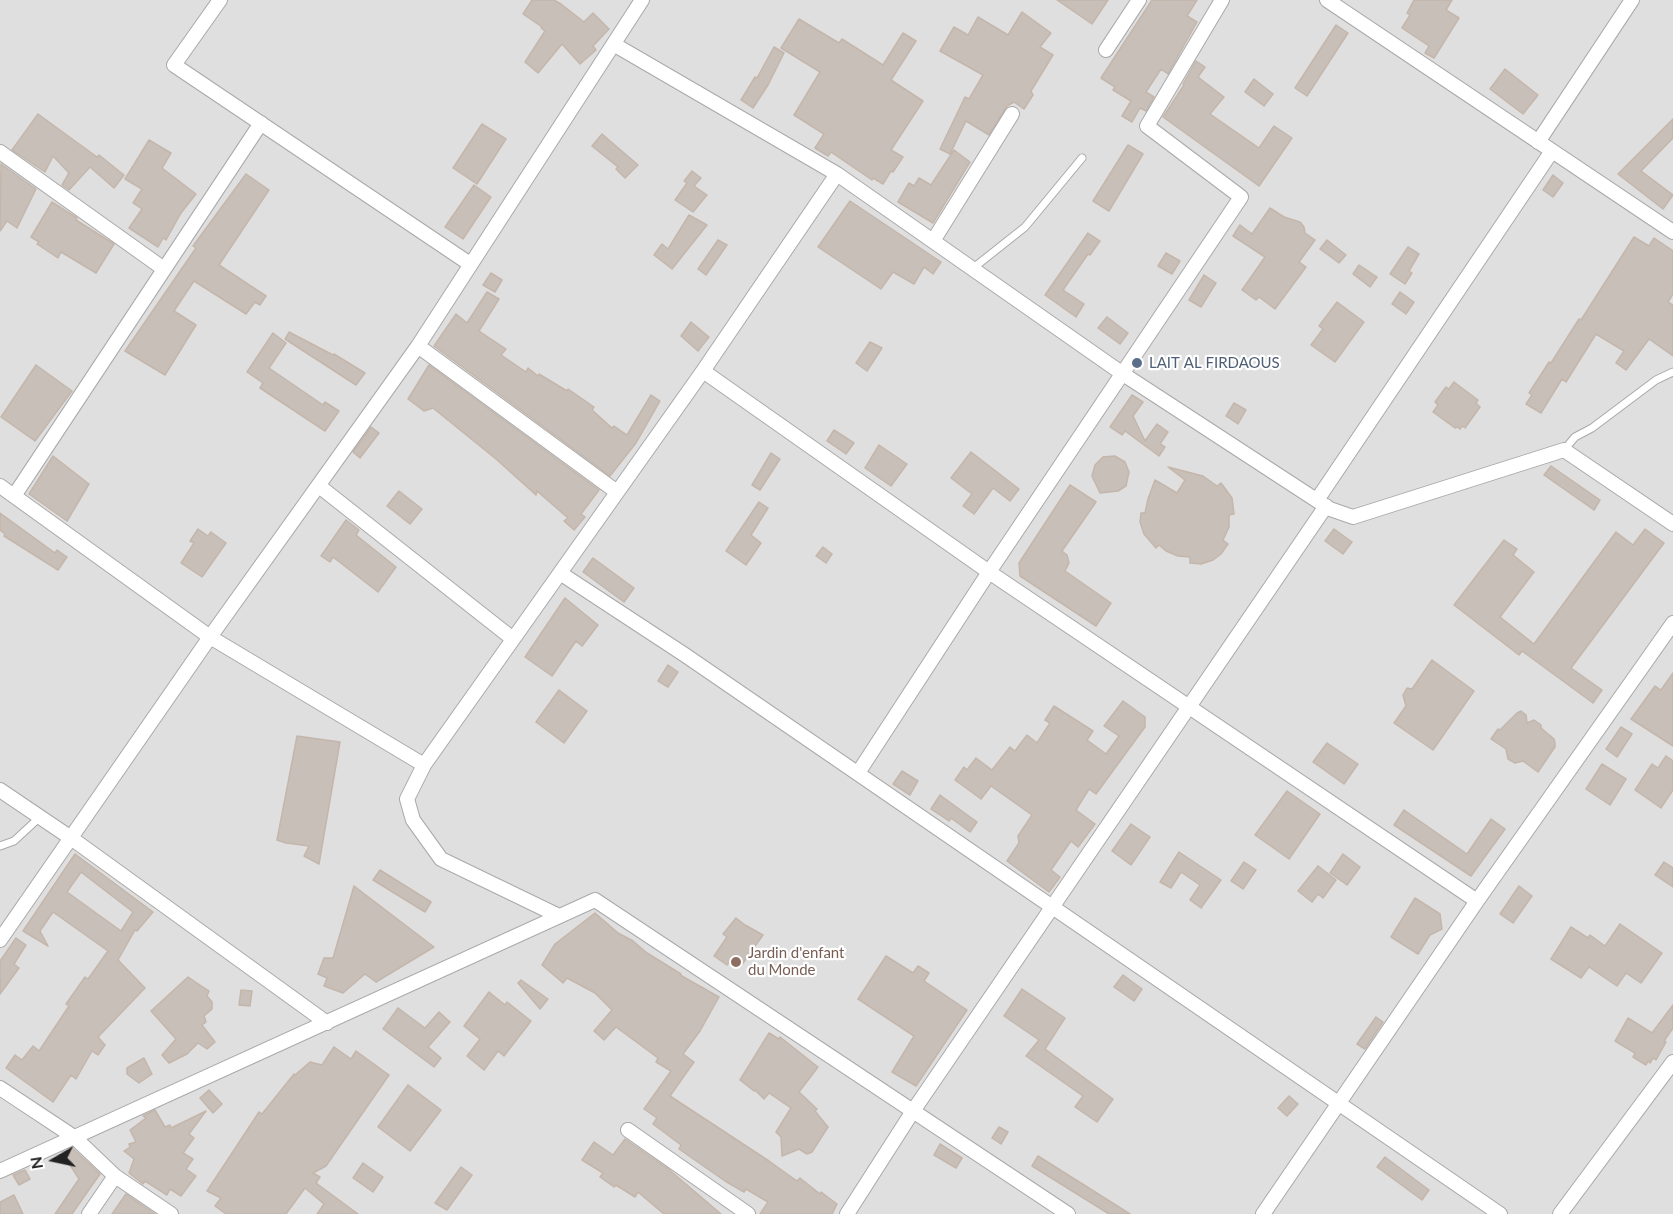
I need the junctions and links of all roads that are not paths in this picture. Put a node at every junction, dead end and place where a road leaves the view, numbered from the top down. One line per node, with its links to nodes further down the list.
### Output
1 (220, 0): 10 (street)
2 (642, 0): 7 (street)
3 (1139, 0): 8 (street)
4 (1222, 0): 24 (street)
5 (1632, 0): 11 (street)
6 (1332, 2): 11 (street)
7 (615, 45): 15 (street); 18 (street)
8 (1106, 50)
9 (1012, 114): 17 (street)
10 (261, 123): 18 (street); 20 (street)
11 (1538, 142): 12 (street)
12 (1552, 151): 16 (street); 30 (street)
13 (0, 152): 20 (street)
14 (1082, 158): 19 (lane)
15 (837, 174): 17 (street); 22 (street)
16 (1673, 232)
17 (933, 241): 19 (street)
18 (470, 264): 21 (street)
19 (972, 268): 24 (street)
20 (165, 269): 29 (street)
21 (418, 346): 27 (street); 28 (street)
22 (703, 371): 28 (street); 32 (street)
23 (1673, 372): 25 (lane)
24 (1123, 374): 30 (street); 32 (street)
25 (1564, 450): 30 (street); 31 (street)
26 (0, 486): 29 (street)
27 (319, 486): 35 (street); 36 (street)
28 (617, 492): 33 (street)
29 (14, 496): 35 (street)
30 (1321, 503): 37 (street)
31 (1673, 524)
32 (989, 572): 37 (street); 39 (street)
33 (560, 573): 36 (street); 39 (street)
34 (1673, 623): 44 (street)
35 (210, 638): 38 (street); 42 (street)
36 (513, 639): 38 (street)
37 (1189, 707): 44 (street); 45 (street)
38 (424, 765): 46 (street)
39 (858, 773): 45 (street)
40 (0, 790): 41 (street)
41 (40, 817): 42 (street); 43 (lane)
42 (71, 838): 47 (street); 48 (street)
43 (0, 846)
44 (1477, 902): 51 (street)
45 (1052, 907): 51 (street); 52 (street)
46 (560, 916): 48 (street); 52 (street)
47 (0, 940)
48 (327, 1023): 54 (street)
49 (1673, 1062): 64 (street)
50 (0, 1088): 54 (street)
51 (1339, 1104): 62 (street); 63 (street)
52 (913, 1111): 60 (street); 61 (street)
53 (628, 1130): 59 (street)
54 (74, 1137): 55 (street); 56 (street)
55 (0, 1171)
56 (116, 1176): 57 (street); 58 (street)
57 (90, 1214)
58 (171, 1214)
59 (748, 1214)
60 (847, 1214)
61 (1068, 1214)
62 (1263, 1214)
63 (1500, 1214)
64 (1560, 1214)

